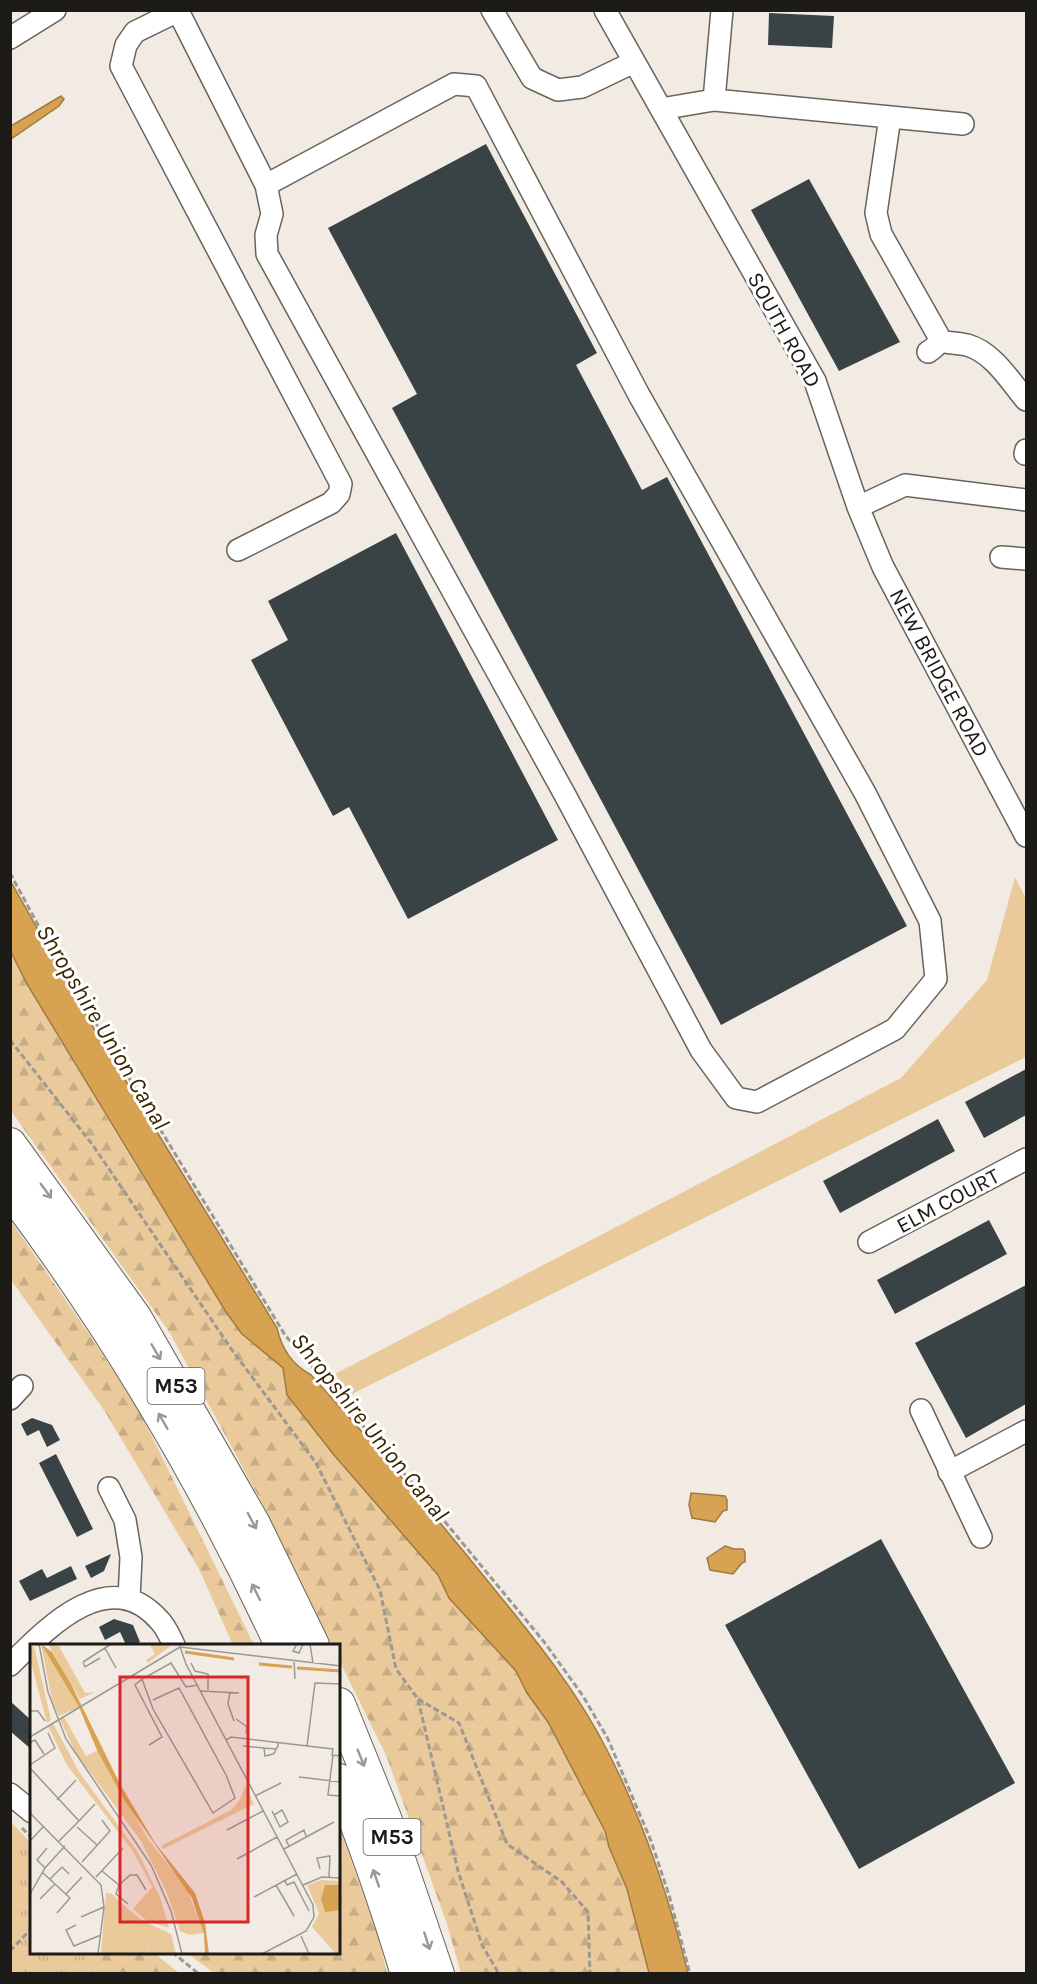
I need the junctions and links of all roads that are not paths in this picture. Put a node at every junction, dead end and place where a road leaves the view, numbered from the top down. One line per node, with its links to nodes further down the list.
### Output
1 (55, 10): 6 (street)
2 (492, 10): 7 (street)
3 (605, 10): 7 (street, SOUTH ROAD)
4 (722, 10): 8 (street)
5 (179, 11): 12 (street); 16 (street)
6 (10, 38)
7 (634, 62): 9 (street, SOUTH ROAD)
8 (714, 100): 9 (street); 10 (street)
9 (661, 109): 15 (street, SOUTH ROAD)
10 (890, 117): 11 (street); 13 (street)
11 (963, 124)
12 (266, 185): 12 (street)
13 (1026, 400)
14 (1026, 500): 15 (street)
15 (858, 507): 19 (street, NEW BRIDGE ROAD)
16 (238, 550)
17 (1000, 557): 18 (street)
18 (1026, 559)
19 (1021, 812): 20 (street, NEW BRIDGE ROAD)
20 (1026, 836)
21 (10, 1144): 34 (highway, M53, one-way to 34)
22 (1026, 1159): 24 (street, ELM COURT)
23 (10, 1190): 33 (highway, M53, one-way to 23)
24 (868, 1242)
25 (921, 1410): 27 (street)
26 (1026, 1431): 27 (street)
27 (949, 1472): 29 (street)
28 (109, 1488): 30 (street)
29 (981, 1537)
30 (129, 1599): 31 (street); 32 (street)
31 (31, 1644)
32 (173, 1644)
33 (282, 1644)
34 (313, 1644)
35 (30, 1645): 36 (street)
36 (10, 1665)
37 (340, 1706): 42 (highway, M53, one-way to 42)
38 (340, 1783): 41 (highway, M53, one-way to 38)
39 (10, 1794): 40 (street)
40 (30, 1810)
41 (407, 1974)
42 (438, 1974)

